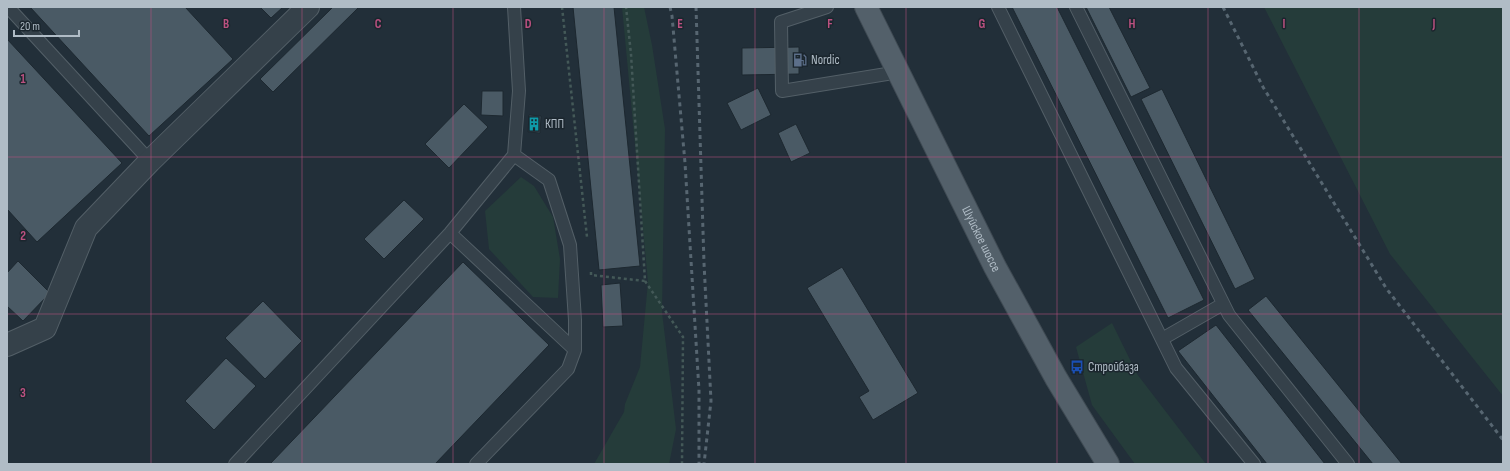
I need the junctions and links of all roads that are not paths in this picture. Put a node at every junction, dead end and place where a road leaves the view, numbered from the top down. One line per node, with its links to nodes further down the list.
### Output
1 (8, 7): 10 (lane)
2 (308, 7): 10 (street)
3 (514, 7): 9 (lane)
4 (827, 7): 8 (lane)
5 (866, 7): 8 (main road, Шуйское шоссе)
6 (998, 7): 13 (lane)
7 (1076, 7): 12 (lane)
8 (899, 72): 18 (main road, Шуйское шоссе)
9 (514, 155): 11 (lane); 15 (lane)
10 (150, 161): 14 (street)
11 (450, 233): 15 (lane); 16 (lane)
12 (1224, 304): 13 (lane); 20 (lane)
13 (1162, 339): 19 (lane)
14 (7, 345)
15 (575, 350): 17 (lane)
16 (235, 464)
17 (476, 464)
18 (1108, 464)
19 (1254, 464)
20 (1348, 464)

